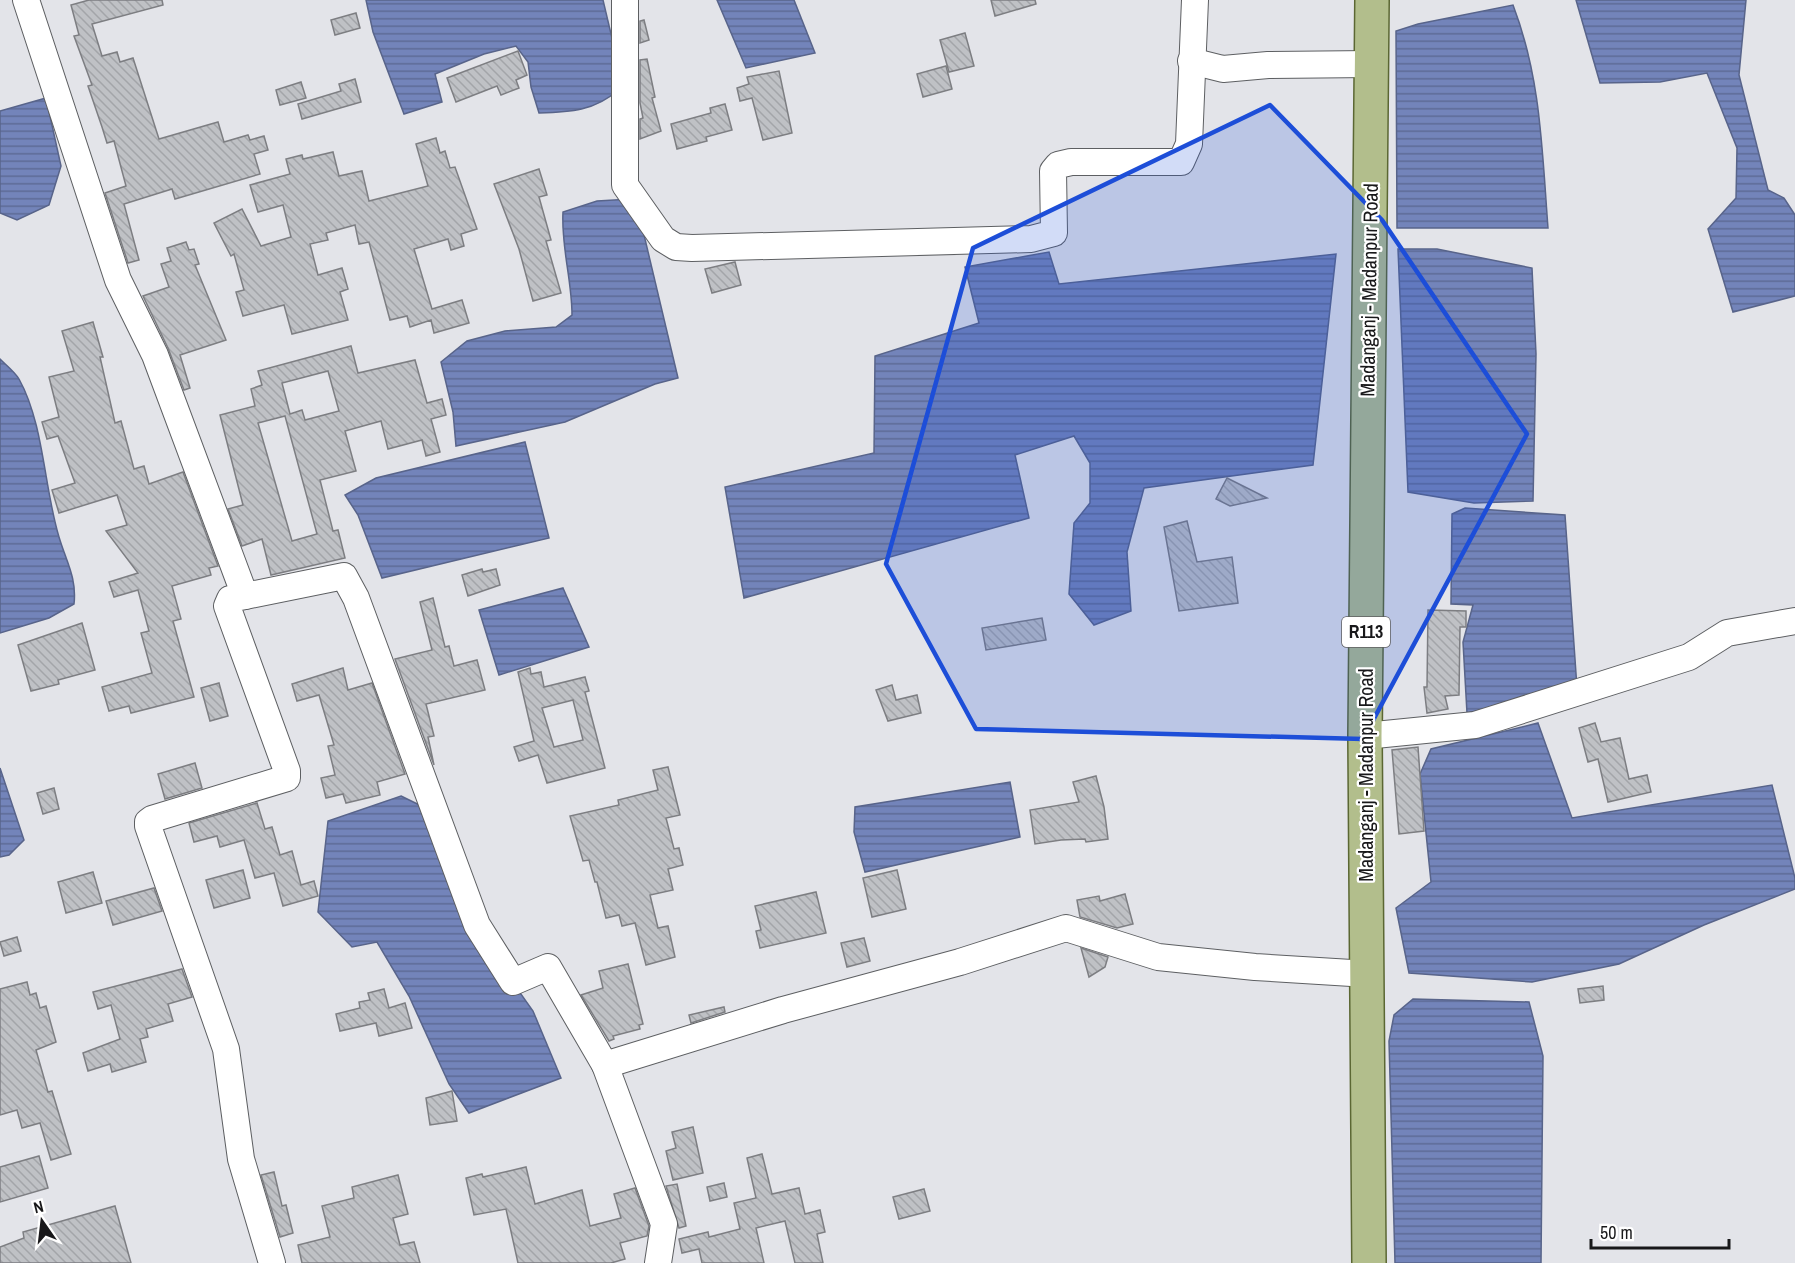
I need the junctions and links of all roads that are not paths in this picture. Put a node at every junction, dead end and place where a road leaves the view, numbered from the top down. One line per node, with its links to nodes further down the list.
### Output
1 (26, 0): 7 (street)
2 (625, 0): 5 (street)
3 (1195, 0): 5 (street)
4 (1372, 0): 6 (main road, Madanganj - Madanpur Road / R113)
5 (1191, 62): 6 (street)
6 (1371, 64): 9 (main road, Madanganj - Madanpur Road / R113)
7 (245, 596): 11 (street); 12 (street)
8 (1795, 621): 9 (street)
9 (1365, 736): 10 (main road, Madanganj - Madanpur Road / R113)
10 (1368, 974): 11 (street); 14 (main road, Madanganj - Madanpur Road / R113)
11 (605, 1065): 13 (street)
12 (272, 1263)
13 (658, 1263)
14 (1369, 1263)

